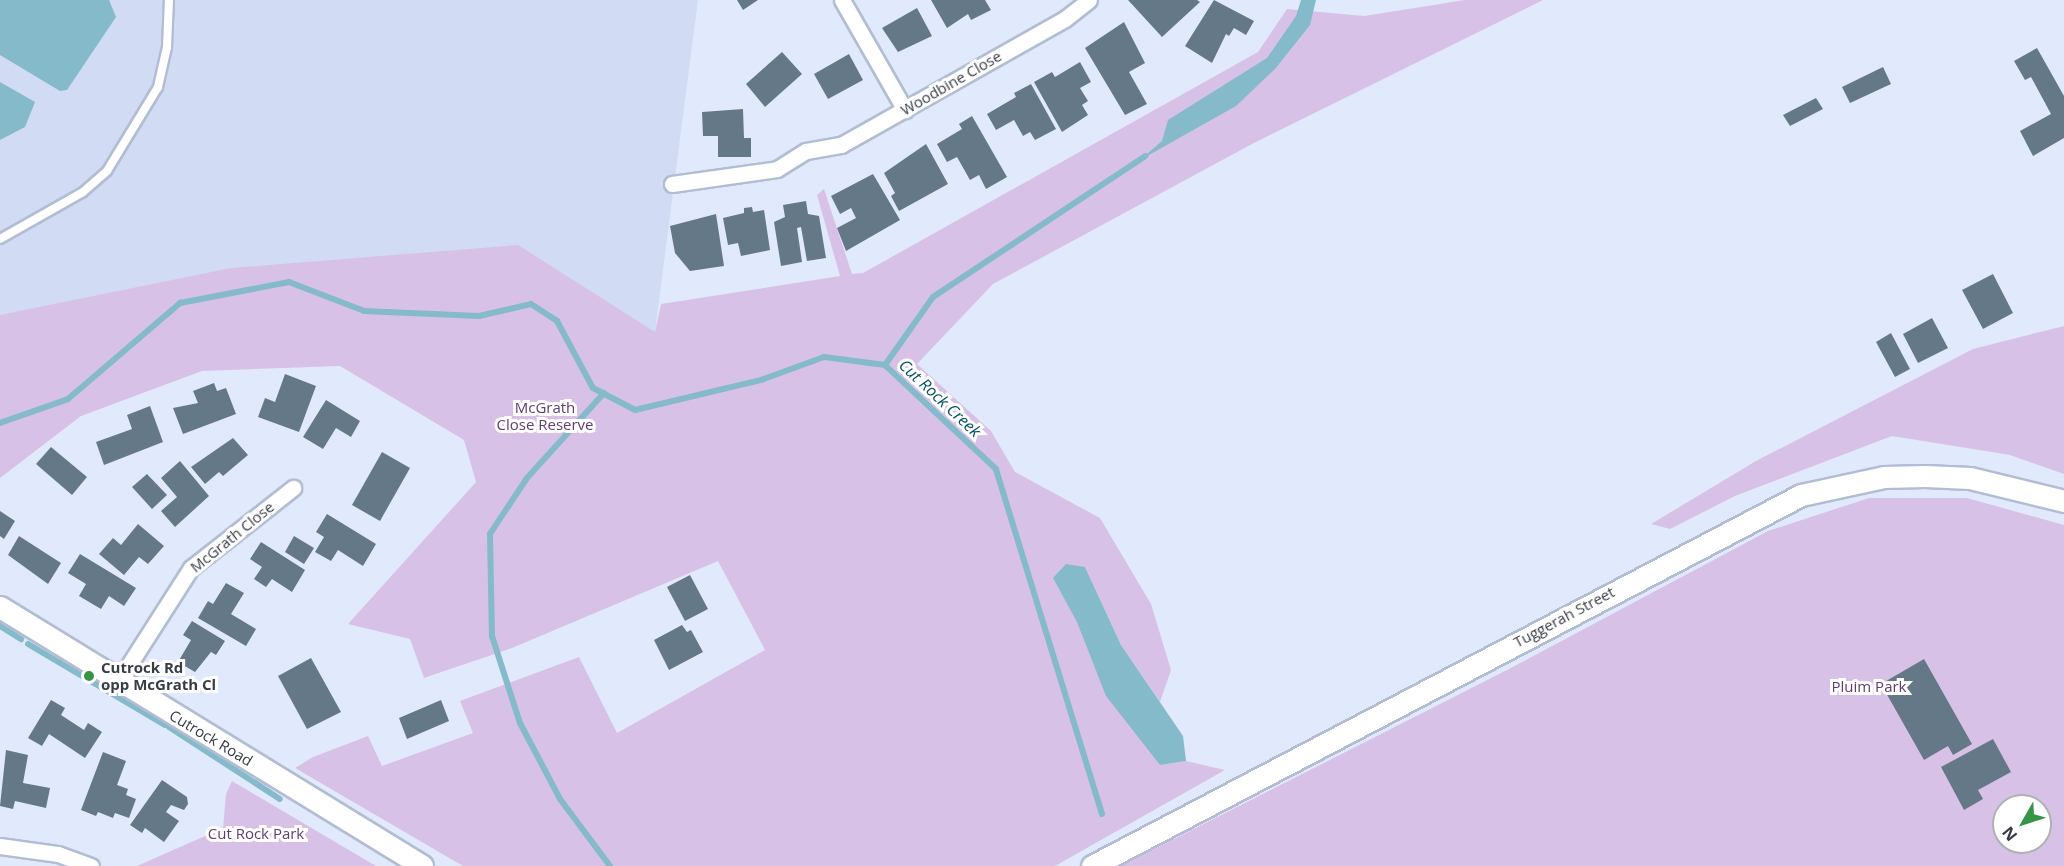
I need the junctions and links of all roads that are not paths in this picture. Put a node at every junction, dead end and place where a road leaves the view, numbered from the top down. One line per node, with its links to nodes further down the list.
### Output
1 (169, 0): 6 (lane)
2 (842, 0): 4 (street)
3 (1089, 0): 4 (street, Woodbine Close)
4 (905, 110): 5 (street, Woodbine Close)
5 (672, 184)
6 (0, 239)
7 (293, 488): 10 (street, McGrath Close)
8 (2064, 501): 14 (street, Tuggerah Street)
9 (0, 608): 10 (street, Cutrock Road)
10 (118, 682): 13 (street, Cutrock Road)
11 (0, 846): 12 (street)
12 (91, 866)
13 (422, 866)
14 (1092, 866)

